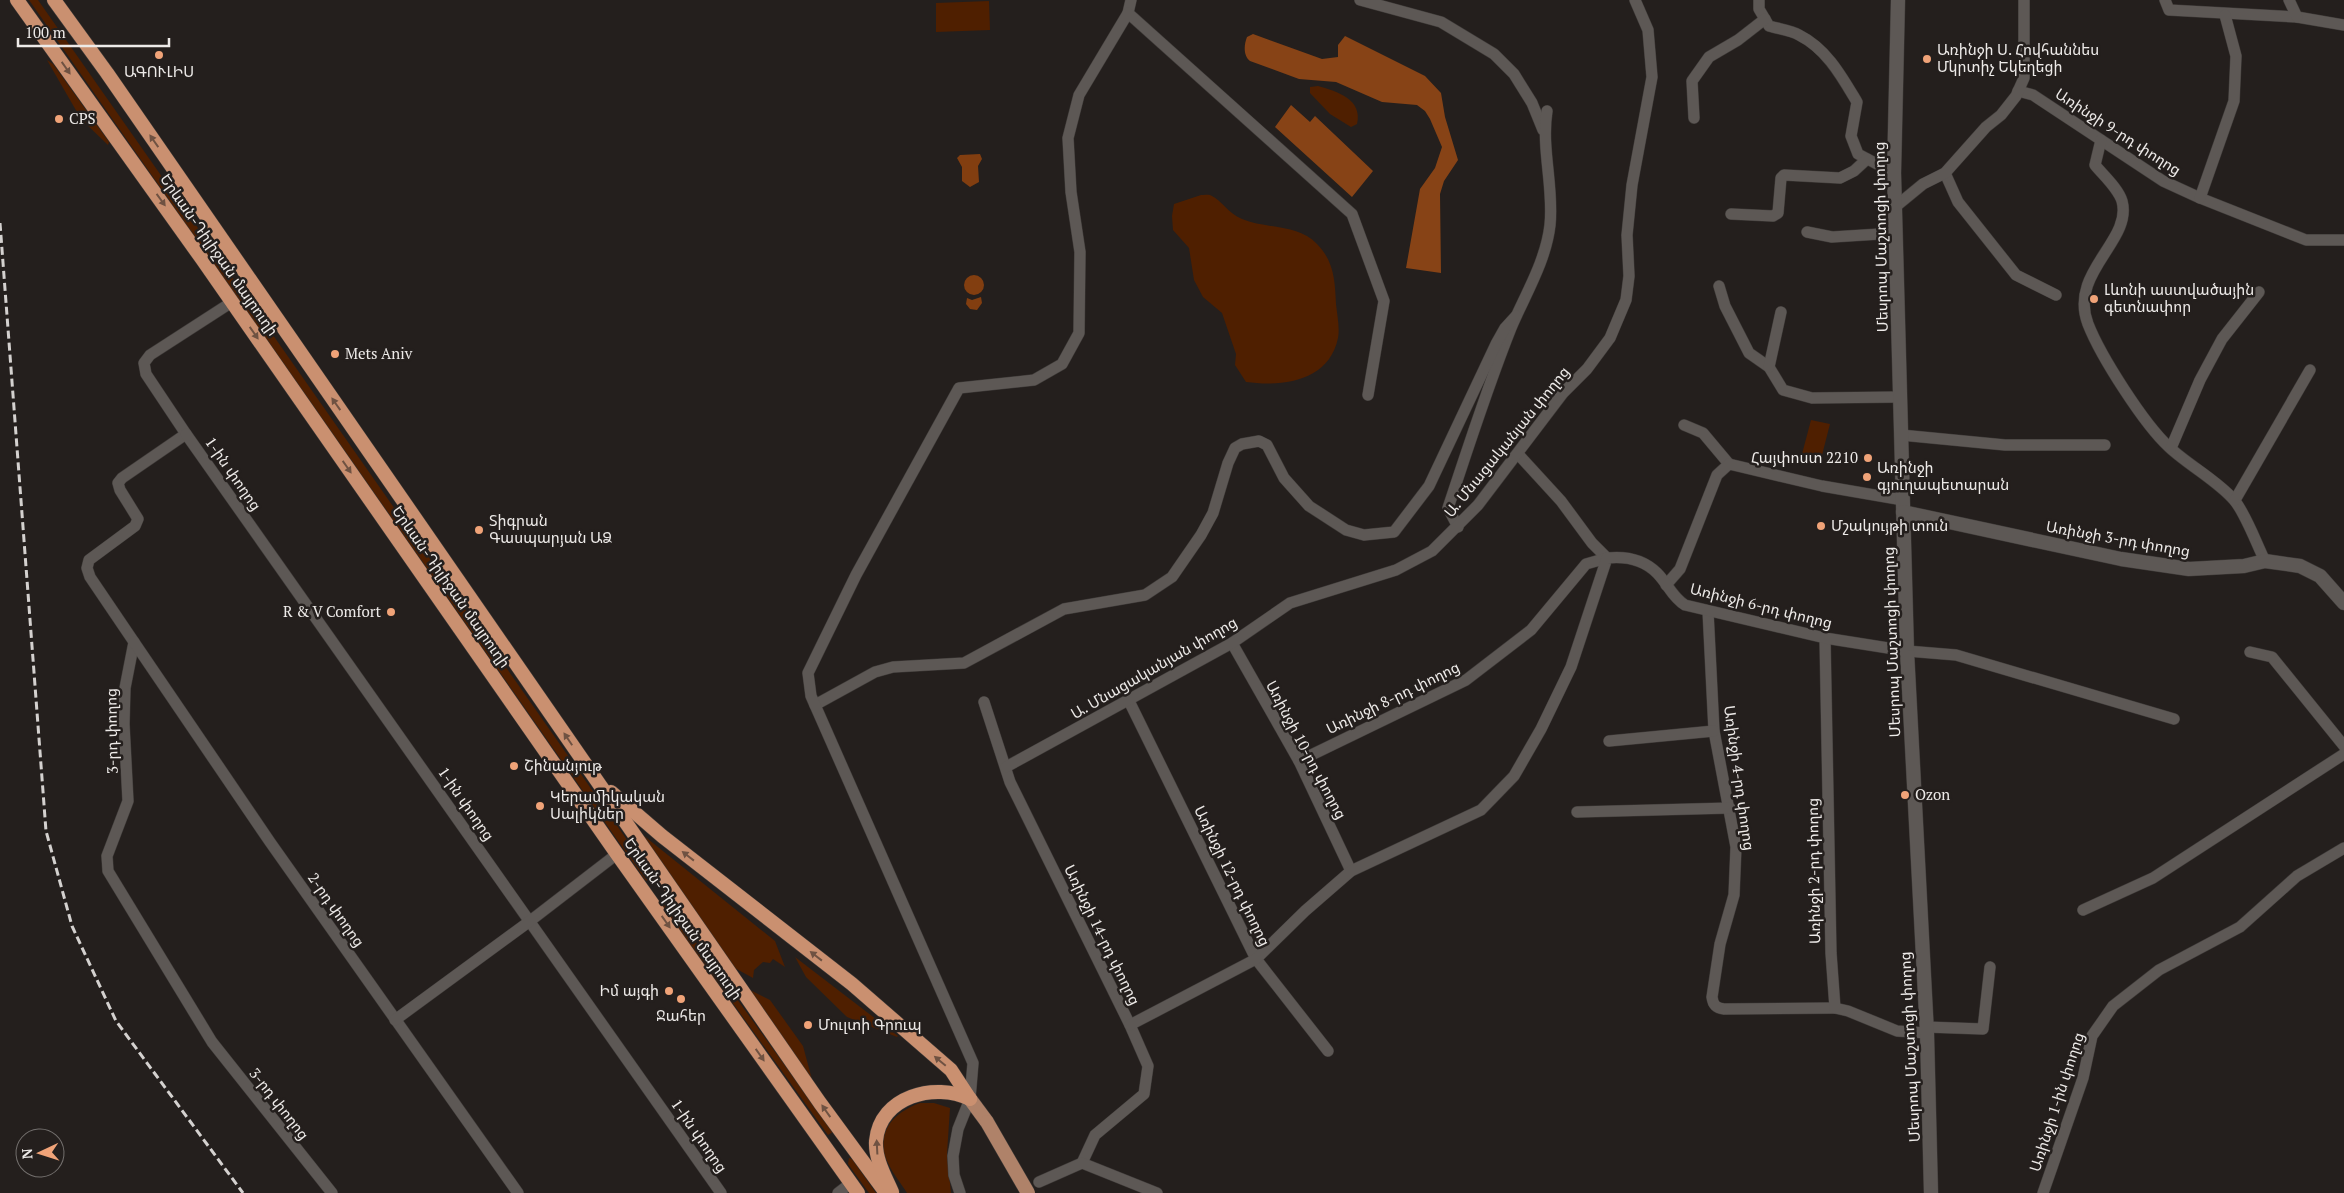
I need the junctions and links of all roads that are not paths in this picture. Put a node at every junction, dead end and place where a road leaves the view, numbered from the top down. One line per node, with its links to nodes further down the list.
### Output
1 (17, 0): 33 (highway, Երևան-Դիլիջան մայրուղի, one-way to 33)
2 (54, 0): 70 (highway, Երևան-Դիլիջան մայրուղի, one-way to 2)
3 (1131, 0): 11 (street)
4 (1360, 0): 19 (street)
5 (1635, 0): 45 (street, Ա. Մնացականյան փողոց)
6 (1759, 0): 14 (street)
7 (1898, 0): 22 (street, Մեսրոպ Մաշտոցի փողոց)
8 (2024, 0): 16 (street)
9 (2165, 0): 12 (street)
10 (2289, 0): 13 (street)
11 (1128, 13): 38 (street); 62 (street)
12 (2225, 14): 13 (street); 24 (street)
13 (2297, 17): 15 (street)
14 (1765, 19): 18 (street); 21 (street)
15 (2344, 25)
16 (2018, 91): 20 (street, Առինջի 9-րդ փողոց); 23 (street)
17 (1547, 111): 19 (street)
18 (1694, 118)
19 (1544, 131): 35 (street)
20 (2101, 140): 24 (street, Առինջի 9-րդ փողոց); 44 (street)
21 (1867, 159): 22 (street); 26 (street)
22 (1894, 173): 25 (street, Մեսրոպ Մաշտոցի փողոց)
23 (1945, 173): 25 (street); 32 (street)
24 (2200, 198): 29 (street, Առինջի 9-րդ փողոց)
25 (1895, 207): 28 (street, Մեսրոպ Մաշտոցի փողոց)
26 (1731, 214)
27 (1806, 232): 28 (street)
28 (1896, 233): 39 (street, Մեսրոպ Մաշտոցի փողոց)
29 (2344, 240)
30 (1718, 286): 36 (street)
31 (2260, 292): 44 (street)
32 (2056, 294)
33 (232, 302): 41 (street); 74 (highway, Երևան-Դիլիջան մայրուղի, one-way to 74)
34 (1781, 312): 36 (street)
35 (1516, 316): 49 (street); 62 (street)
36 (1769, 366): 39 (street)
37 (2310, 370): 47 (street)
38 (1368, 395)
39 (1900, 397): 42 (street, Մեսրոպ Մաշտոցի փողոց)
40 (1684, 425): 46 (street)
41 (186, 434): 56 (street); 79 (street, 1-ին փողոց)
42 (1901, 435): 43 (street); 48 (street, Մեսրոպ Մաշտոցի փողոց)
43 (2105, 445)
44 (2170, 448): 47 (street)
45 (1518, 454): 49 (street, Ա. Մնացականյան փողոց); 50 (street)
46 (1729, 464): 48 (street); 52 (street)
47 (2234, 500): 51 (street)
48 (1903, 506): 51 (street, Առինջի 3-րդ փողոց); 58 (street, Մեսրոպ Մաշտոցի փողոց)
49 (1458, 527): 57 (street, Ա. Մնացականյան փողոց)
50 (1607, 558): 52 (street, Առինջի 6-րդ փողոց); 68 (street, Առինջի 8-րդ փողոց); 75 (street)
51 (2264, 561): 53 (street, Առինջի 3-րդ փողոց)
52 (1666, 585): 54 (street, Առինջի 6-րդ փողոց)
53 (2344, 602)
54 (1708, 611): 55 (street, Առինջի 6-րդ փողոց); 64 (street, Առինջի 4-րդ փողոց)
55 (1825, 638): 58 (street, Առինջի 6-րդ փողոց); 82 (street, Առինջի 2-րդ փողոց)
56 (134, 642): 83 (street, 2-րդ փողոց); 93 (street, 3-րդ փողոց)
57 (1232, 643): 60 (street, Ա. Մնացականյան փողոց); 68 (street, Առինջի 10-րդ փողոց)
58 (1907, 651): 63 (street, Առինջի 6-րդ փողոց); 85 (street, Մեսրոպ Մաշտոցի փողոց)
59 (2250, 652): 66 (street)
60 (1129, 701): 69 (street, Ա. Մնացականյան փողոց); 80 (street, Առինջի 12-րդ փողոց)
61 (984, 702): 69 (street, Առինջի 14-րդ փողոց)
62 (815, 705): 87 (street)
63 (2174, 719)
64 (1714, 731): 65 (street); 71 (street, Առինջի 4-րդ փողոց)
65 (1609, 741)
66 (2344, 746)
67 (2344, 754): 78 (street)
68 (1299, 761): 75 (street, Առինջի 10-րդ փողոց)
69 (1006, 767): 84 (street, Առինջի 14-րդ փողոց)
70 (596, 779): 76 (highway, Երևան-Դիլիջան մայրուղի); 87 (highway, one-way to 70)
71 (1730, 808): 72 (street); 82 (street, Առինջի 4-րդ փողոց)
72 (1577, 812)
73 (2344, 848): 103 (street, Առինջի 1-ին փողոց)
74 (617, 854): 77 (highway, Երևան-Դիլիջան մայրուղի); 79 (street)
75 (1351, 871): 80 (street)
76 (668, 884): 77 (highway); 88 (highway, Երևան-Դիլիջան մայրուղի, one-way to 76)
77 (648, 896): 89 (highway, Երևան-Դիլիջան մայրուղի, one-way to 89)
78 (2083, 910)
79 (530, 921): 83 (street); 95 (street, 1-ին փողոց)
80 (1256, 959): 84 (street); 86 (street, Առինջի 12-րդ փողոց)
81 (1990, 967): 85 (street)
82 (1835, 1008): 85 (street)
83 (395, 1020): 94 (street, 2-րդ փողոց)
84 (1130, 1025): 90 (street, Առինջի 14-րդ փողոց)
85 (1926, 1030): 102 (street, Մեսրոպ Մաշտոցի փողոց)
86 (1328, 1050)
87 (970, 1099): 98 (highway, one-way to 87); 99 (street); 100 (main road, bridge)
88 (845, 1138): 89 (highway); 97 (highway, Երևան-Դիլիջան մայրուղի)
89 (827, 1150): 92 (highway, Երևան-Դիլիջան մայրուղի)
90 (1082, 1163): 91 (street); 101 (street)
91 (1039, 1182)
92 (854, 1188): 96 (street)
93 (332, 1193)
94 (518, 1193)
95 (721, 1193)
96 (838, 1193)
97 (886, 1193)
98 (892, 1193)
99 (960, 1193)
100 (1028, 1193)
101 (1157, 1193)
102 (1931, 1193)
103 (2043, 1193)

